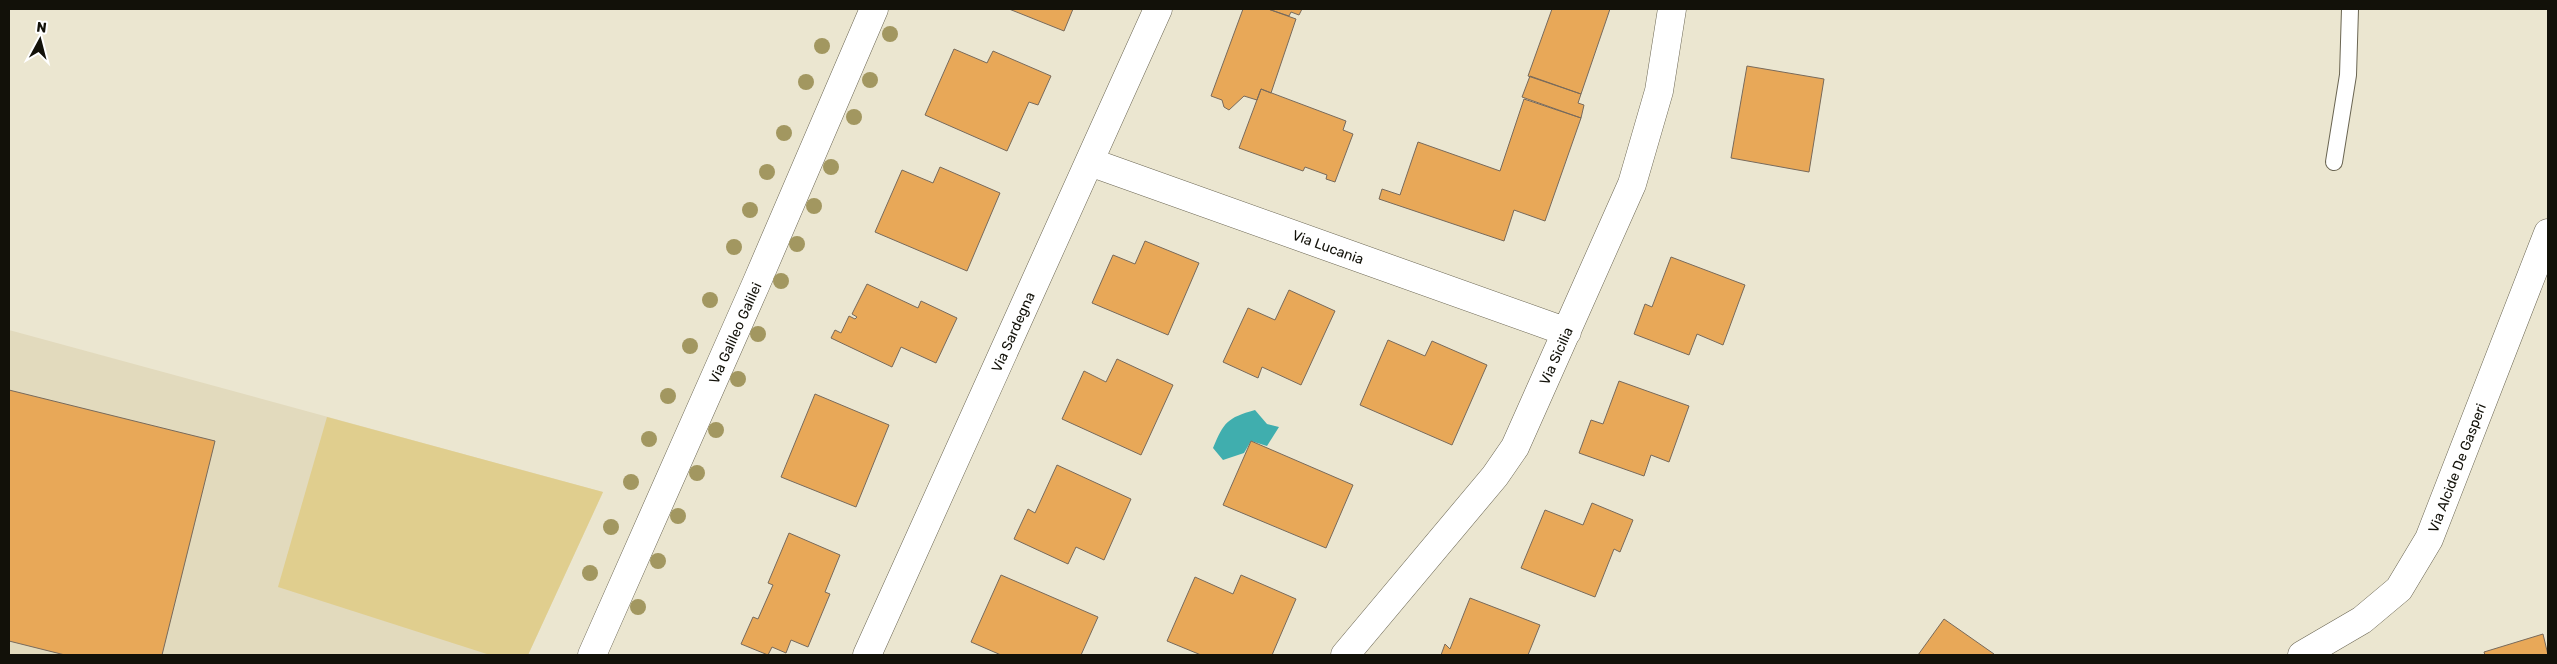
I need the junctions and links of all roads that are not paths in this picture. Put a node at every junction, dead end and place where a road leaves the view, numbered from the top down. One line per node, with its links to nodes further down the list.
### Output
1 (874, 9): 9 (street, Via Galileo Galilei)
2 (1158, 9): 5 (street, Via Sardegna)
3 (1672, 9): 8 (street, Via Sicilia)
4 (2350, 9): 6 (lane)
5 (1090, 162): 8 (street, Via Lucania); 10 (street, Via Sardegna)
6 (2334, 162)
7 (2548, 234): 12 (street, Via Alcide De Gasperi)
8 (1567, 332): 11 (street, Via Sicilia)
9 (592, 655)
10 (866, 655)
11 (1344, 655)
12 (2302, 655)

